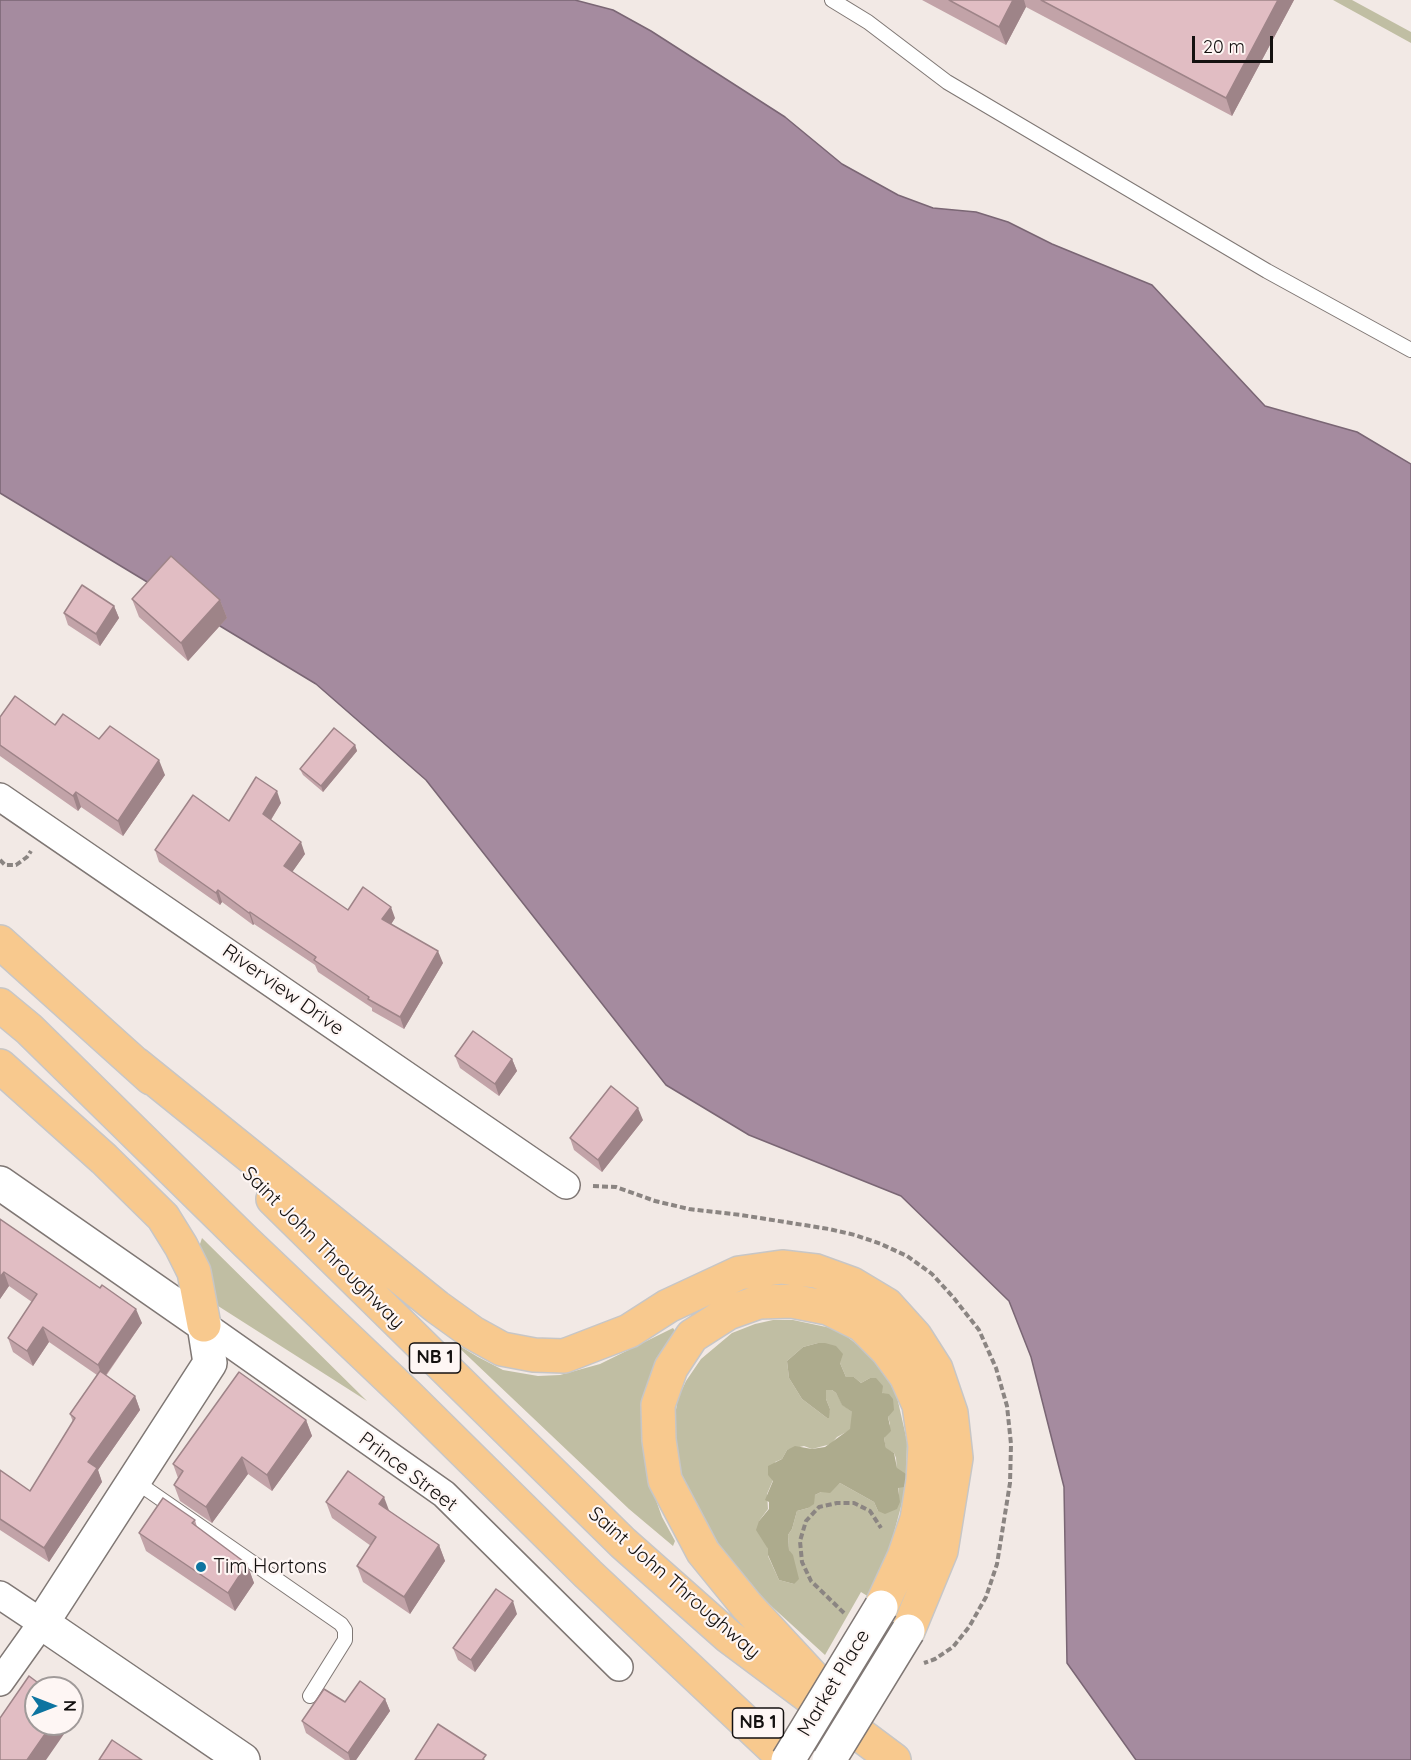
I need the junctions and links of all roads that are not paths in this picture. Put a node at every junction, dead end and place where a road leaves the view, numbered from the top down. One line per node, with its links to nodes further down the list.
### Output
1 (832, 0): 2 (lane)
2 (1411, 350)
3 (0, 797): 9 (street, Riverview Drive)
4 (0, 942): 6 (highway, Saint John Throughway / NB 1)
5 (0, 1005): 18 (highway, NB 1)
6 (136, 1064): 15 (highway); 20 (highway, Saint John Throughway / NB 1)
7 (0, 1066): 10 (highway)
8 (0, 1183): 10 (street)
9 (566, 1185)
10 (204, 1325): 11 (street); 16 (street, Prince Street)
11 (135, 1481): 14 (street); 19 (lane)
12 (0, 1595): 14 (street)
13 (880, 1607): 20 (highway); 22 (street, Market Place, bridge)
14 (42, 1623): 17 (street); 21 (street)
15 (909, 1631): 24 (street, Market Place, bridge)
16 (619, 1667)
17 (0, 1682)
18 (707, 1686): 22 (highway, NB 1); 23 (highway, NB 1)
19 (310, 1696)
20 (890, 1757)
21 (243, 1760)
22 (787, 1760)
23 (810, 1760)
24 (830, 1760)

